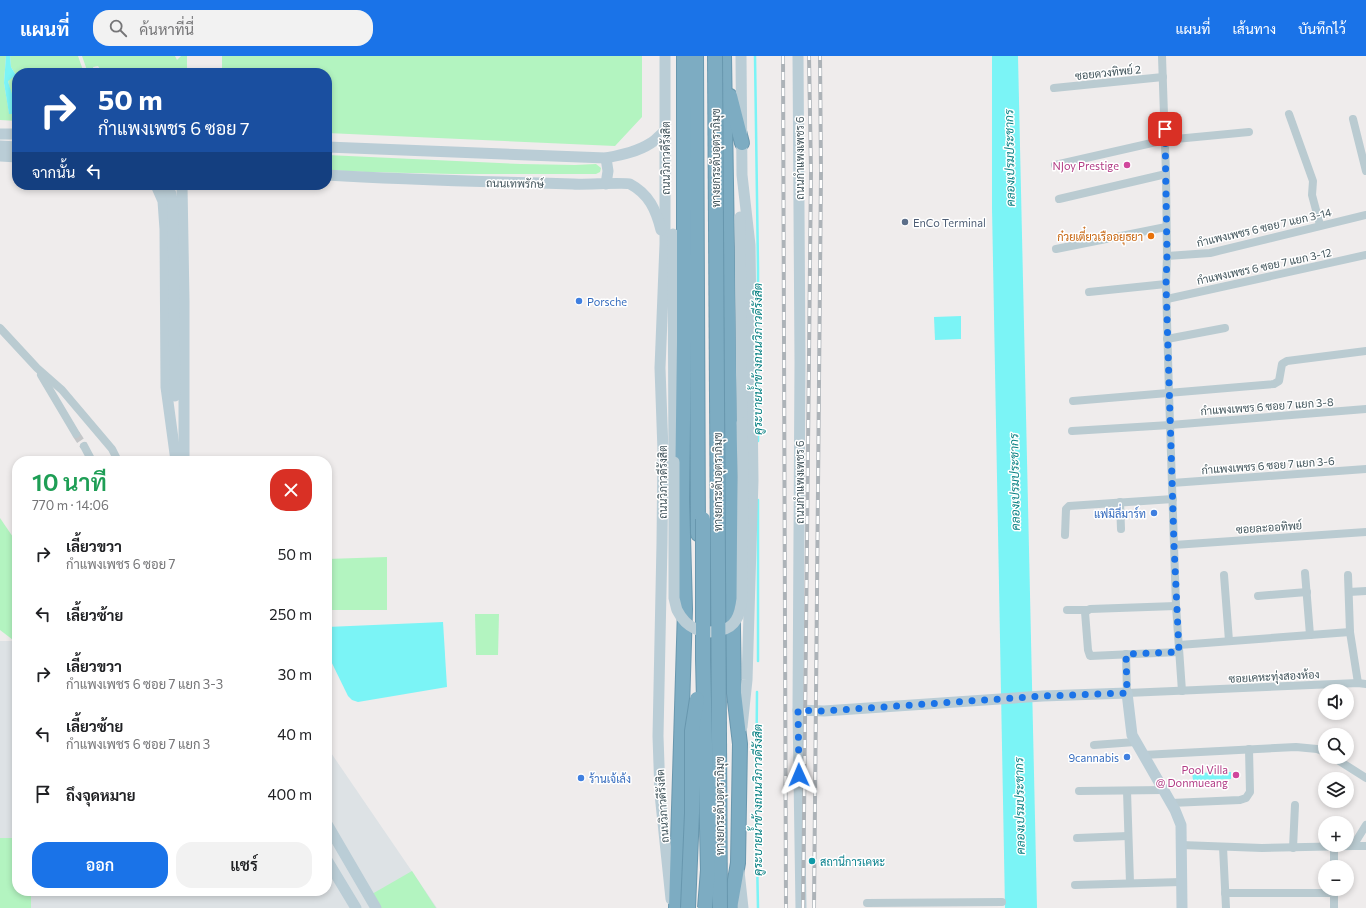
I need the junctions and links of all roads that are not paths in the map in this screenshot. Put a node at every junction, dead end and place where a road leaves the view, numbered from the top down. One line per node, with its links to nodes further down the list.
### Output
1 (665, 56): 13 (main road, ถนนวิภาวดีรังสิต)
2 (684, 56): 58 (highway)
3 (696, 56): 72 (highway)
4 (701, 56): 92 (highway, ทางยกระดับอุตราภิมุข, bridge)
5 (715, 56): 139 (highway, ทางยกระดับอุตราภิมุข, bridge)
6 (724, 56): 10 (highway)
7 (741, 56): 21 (main road)
8 (798, 56): 96 (main road, ถนนกำแพงเพชร 6)
9 (1162, 56): 11 (street)
10 (724, 72): 21 (highway); 98 (highway)
11 (1163, 77): 12 (street, ซอยดวงทิพย์ 2); 20 (street)
12 (1054, 88)
13 (665, 104): 16 (main road, ถนนวิภาวดีรังสิต); 32 (main road, bridge)
14 (1289, 114): 41 (street)
15 (1353, 119): 29 (street)
16 (665, 131): 27 (main road); 43 (main road, ถนนวิภาวดีรังสิต)
17 (1249, 132): 20 (street)
18 (0, 134): 19 (main road)
19 (12, 134)
20 (1165, 140): 28 (street); 30 (street)
21 (742, 143): 32 (main road)
22 (0, 146): 23 (main road)
23 (12, 147)
24 (332, 147): 27 (main road)
25 (0, 156): 26 (main road)
26 (12, 157)
27 (606, 158): 33 (main road)
28 (1055, 166)
29 (1366, 171)
30 (1166, 174): 38 (street); 42 (street)
31 (332, 175): 33 (main road, ถนนเทพรักษ์)
32 (742, 175): 98 (main road)
33 (606, 184): 43 (main road, ถนนเทพรักษ์)
34 (158, 190): 39 (main road)
35 (169, 190): 66 (main road, bridge)
36 (182, 190): 37 (main road)
37 (182, 197): 39 (main road); 67 (main road)
38 (1059, 199)
39 (163, 201): 65 (main road)
40 (1366, 215): 41 (street, กำแพงเพชร 6 ซอย 7 แยก 3-14)
41 (1320, 225): 45 (street, กำแพงเพชร 6 ซอย 7 แยก 3-14)
42 (1166, 227): 44 (street); 45 (street)
43 (665, 244): 134 (main road, ถนนวิภาวดีรังสิต)
44 (1056, 249)
45 (1167, 256): 47 (street)
46 (1366, 256): 49 (street, กำแพงเพชร 6 ซอย 7 แยก 3-12)
47 (1166, 284): 48 (street); 49 (street)
48 (1089, 292)
49 (1167, 299): 52 (street)
50 (0, 328): 54 (street)
51 (1225, 328): 52 (street)
52 (1167, 339): 55 (street)
53 (1366, 351): 55 (street)
54 (37, 368): 61 (street); 64 (street)
55 (1169, 393): 56 (street); 59 (street)
56 (1073, 401)
57 (1366, 409): 59 (street, กำแพงเพชร 6 ซอย 7 แยก 3-8)
58 (683, 419): 72 (highway); 135 (highway)
59 (1170, 425): 60 (street, กำแพงเพชร 6 ซอย 7 แยก 3-8); 69 (street)
60 (1072, 431)
61 (76, 434)
62 (84, 446): 63 (street)
63 (89, 456)
64 (116, 456)
65 (175, 456)
66 (182, 456)
67 (183, 456)
68 (1366, 469): 69 (street, กำแพงเพชร 6 ซอย 7 แยก 3-6)
69 (1172, 483): 70 (street)
70 (1173, 499): 71 (street); 76 (street)
71 (1120, 502): 73 (street); 75 (street)
72 (698, 511): 138 (highway)
73 (1121, 529)
74 (1366, 532): 76 (street, ซอยละออทิพย์)
75 (1066, 536)
76 (1174, 545): 84 (street)
77 (1305, 573): 81 (street)
78 (1224, 575): 89 (street)
79 (1348, 575): 82 (street)
80 (1366, 591): 82 (street)
81 (1307, 592): 83 (street); 88 (street)
82 (1349, 592): 87 (street)
83 (1258, 596)
84 (1176, 606): 86 (street); 90 (street)
85 (1067, 610): 86 (street)
86 (1087, 610): 91 (street)
87 (1350, 632): 88 (street); 93 (street)
88 (1310, 635): 89 (street)
89 (1229, 641): 90 (street)
90 (1179, 648): 91 (street); 94 (street)
91 (1126, 654): 95 (street)
92 (703, 660): 136 (highway, ทางยกระดับอุตราภิมุข, bridge); 137 (highway, ทางยกระดับอุตราภิมุข, bridge)
93 (1362, 683): 94 (street, ซอยเคหะทุ่งสองห้อง)
94 (1182, 692): 95 (street, ซอยเคหะทุ่งสองห้อง)
95 (1127, 693): 96 (main road); 97 (main road)
96 (798, 710): 142 (main road, ถนนกำแพงเพชร 6)
97 (1135, 742): 99 (street); 102 (main road)
98 (740, 744): 121 (highway)
99 (1094, 745)
100 (1249, 749): 101 (street); 102 (street); 108 (street)
101 (1318, 749)
102 (1143, 755): 105 (main road)
103 (1344, 764): 104 (street)
104 (1366, 778)
105 (1164, 790): 107 (street); 108 (main road)
106 (1079, 791): 107 (street)
107 (1126, 791): 112 (street)
108 (1171, 803): 115 (main road)
109 (1295, 805): 120 (street)
110 (1366, 825): 114 (street)
111 (332, 833): 133 (main road)
112 (1128, 836): 113 (street); 124 (street)
113 (1077, 838)
114 (1354, 844)
115 (1181, 845): 118 (street); 123 (main road)
116 (1354, 846): 117 (street)
117 (1366, 846)
118 (1223, 847): 120 (street); 127 (street)
119 (1318, 847): 120 (street)
120 (1293, 848)
121 (738, 862): 140 (highway); 141 (main road)
122 (332, 868): 132 (main road)
123 (1181, 882): 124 (street); 143 (main road)
124 (1130, 883): 125 (street)
125 (1075, 885)
126 (1318, 891): 127 (street)
127 (1225, 893): 144 (street)
128 (1334, 896): 145 (street)
129 (1002, 902): 131 (street)
130 (867, 903): 131 (street)
131 (976, 905)
132 (356, 908)
133 (376, 908)
134 (671, 908)
135 (676, 908)
136 (688, 908)
137 (705, 908)
138 (710, 908)
139 (720, 908)
140 (730, 908)
141 (743, 908)
142 (801, 908)
143 (1182, 908)
144 (1226, 908)
145 (1334, 908)

